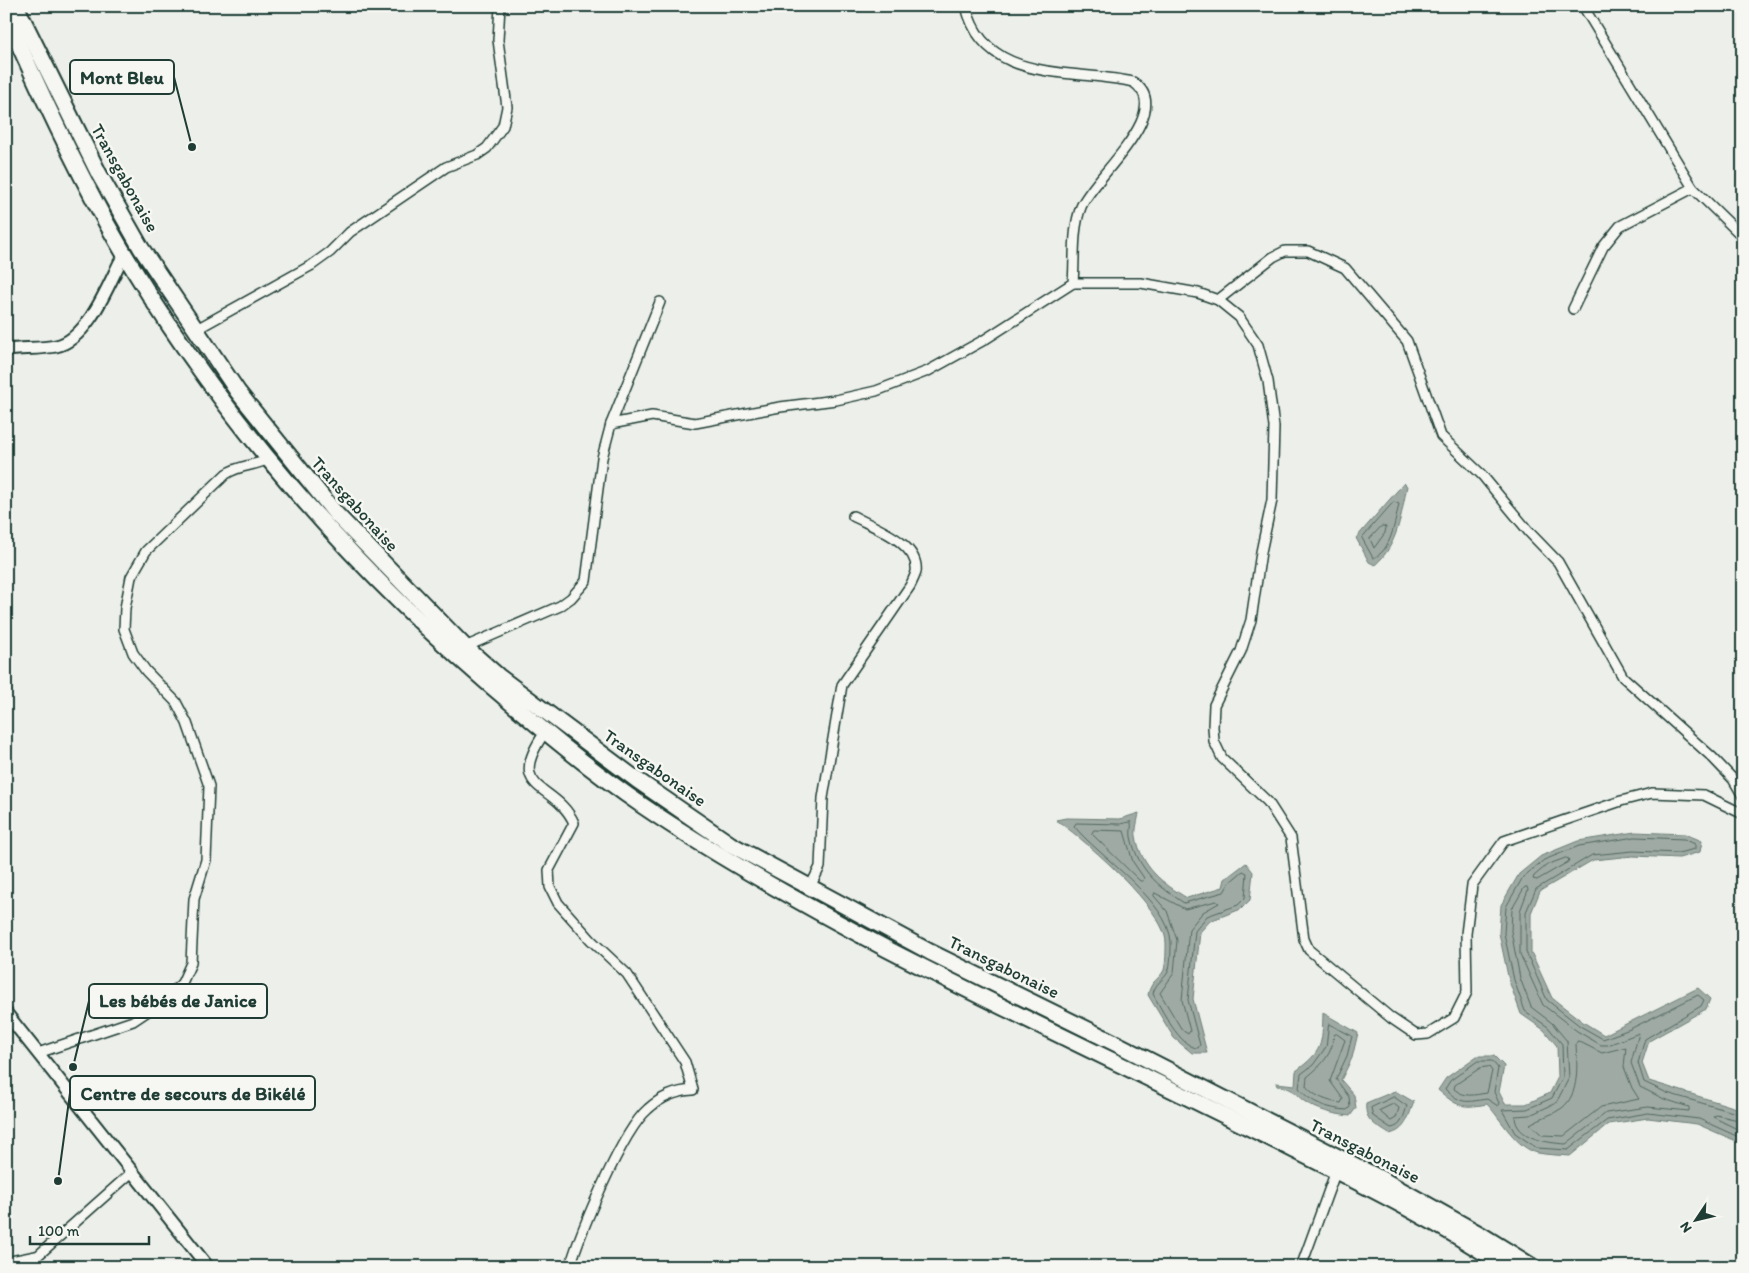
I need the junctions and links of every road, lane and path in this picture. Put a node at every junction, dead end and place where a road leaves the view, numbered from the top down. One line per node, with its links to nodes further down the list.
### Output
1 (16, 6): 8 (highway, Transgabonaise)
2 (500, 6): 14 (street)
3 (966, 6): 10 (street)
4 (1583, 6): 6 (street)
5 (6, 15): 9 (highway, Transgabonaise)
6 (1693, 188): 7 (street); 13 (street)
7 (1743, 236)
8 (141, 248): 9 (street); 14 (highway, Transgabonaise)
9 (127, 257): 15 (street); 17 (highway, Transgabonaise)
10 (1073, 283): 11 (street); 16 (street)
11 (1218, 300): 21 (street); 22 (street)
12 (660, 302): 16 (street)
13 (1573, 309)
14 (195, 330): 19 (highway, Transgabonaise)
15 (6, 350)
16 (611, 424): 19 (street)
17 (269, 459): 20 (highway, Transgabonaise); 25 (street)
18 (853, 516): 23 (street)
19 (464, 646): 23 (highway, Transgabonaise)
20 (545, 732): 26 (highway, Transgabonaise); 32 (street)
21 (1743, 796)
22 (1743, 814)
23 (810, 887): 26 (highway, Transgabonaise)
24 (6, 1013): 25 (street)
25 (38, 1053): 27 (street)
26 (1339, 1165): 33 (street); 34 (highway, Transgabonaise); 35 (highway, Transgabonaise)
27 (131, 1173): 28 (street); 31 (street)
28 (36, 1256): 29 (street); 30 (street)
29 (6, 1262)
30 (25, 1267)
31 (208, 1267)
32 (570, 1267)
33 (1301, 1267)
34 (1506, 1267)
35 (1533, 1267)

